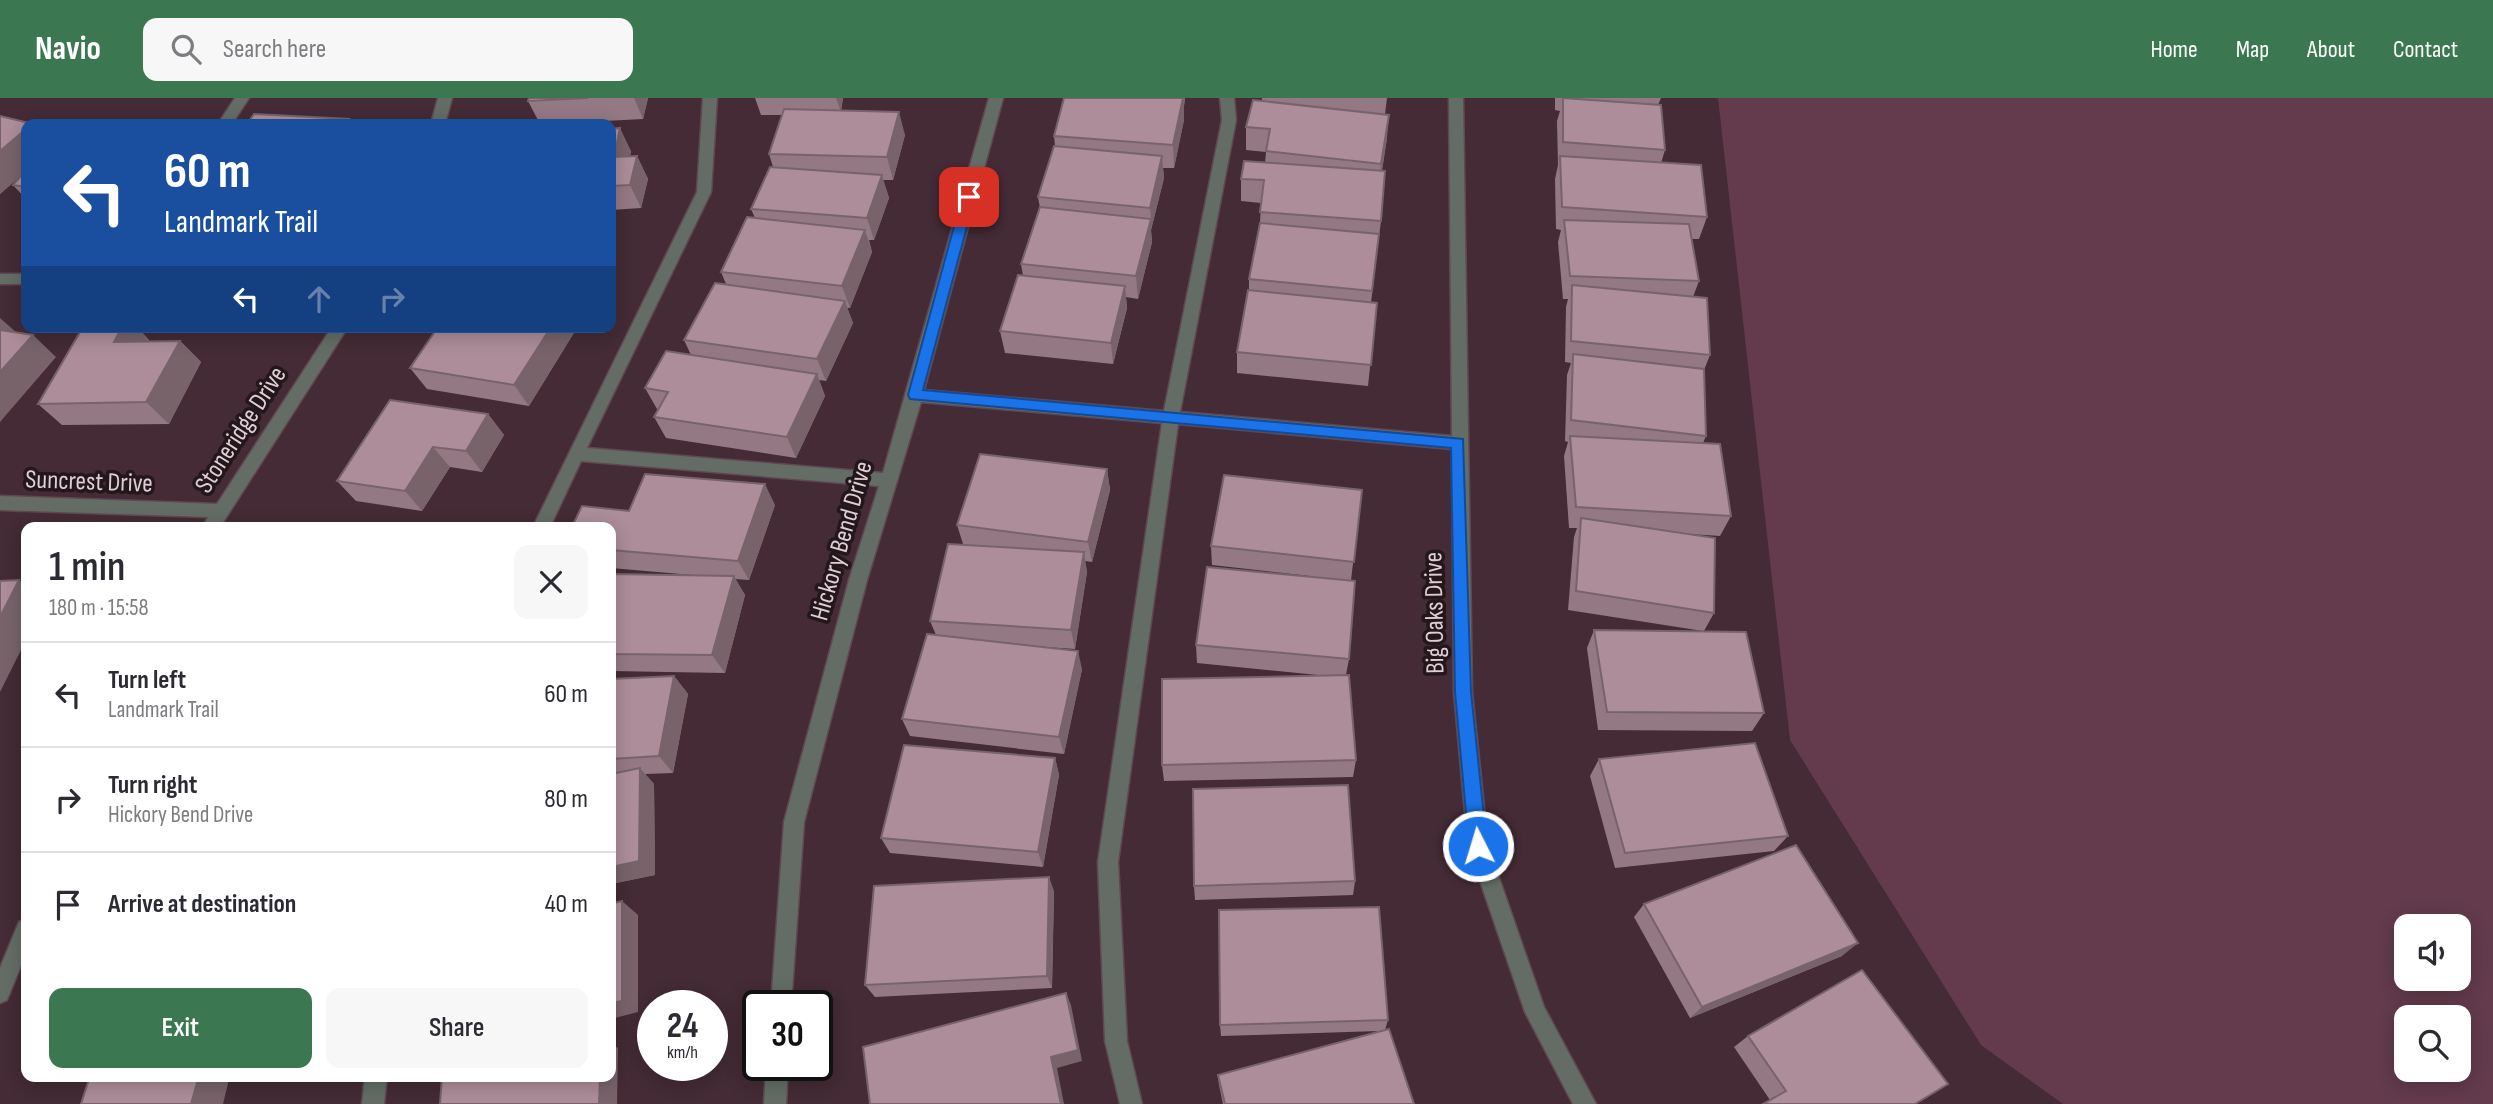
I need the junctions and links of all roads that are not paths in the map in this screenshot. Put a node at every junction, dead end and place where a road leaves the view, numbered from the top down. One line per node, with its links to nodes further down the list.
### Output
1 (242, 98): 7 (street)
2 (445, 98): 8 (street)
3 (710, 98): 15 (street)
4 (996, 98): 12 (street, Hickory Bend Drive)
5 (1227, 98): 13 (street)
6 (1455, 98): 14 (street, Big Oaks Drive)
7 (228, 119)
8 (439, 119)
9 (0, 279): 10 (street)
10 (21, 279)
11 (336, 333): 18 (street, Stoneridge Drive)
12 (915, 395): 13 (street); 16 (street, Hickory Bend Drive)
13 (1171, 417): 14 (street); 27 (street)
14 (1458, 443): 28 (street, Big Oaks Drive)
15 (578, 454): 16 (street); 19 (street)
16 (889, 480): 21 (street, Hickory Bend Drive)
17 (0, 503): 18 (street, Suncrest Drive)
18 (215, 519)
19 (544, 522)
20 (21, 941): 22 (street)
21 (782, 990)
22 (0, 993)
23 (776, 1081): 26 (street)
24 (375, 1082): 25 (street)
25 (373, 1104)
26 (775, 1104)
27 (1131, 1104)
28 (1585, 1104)

